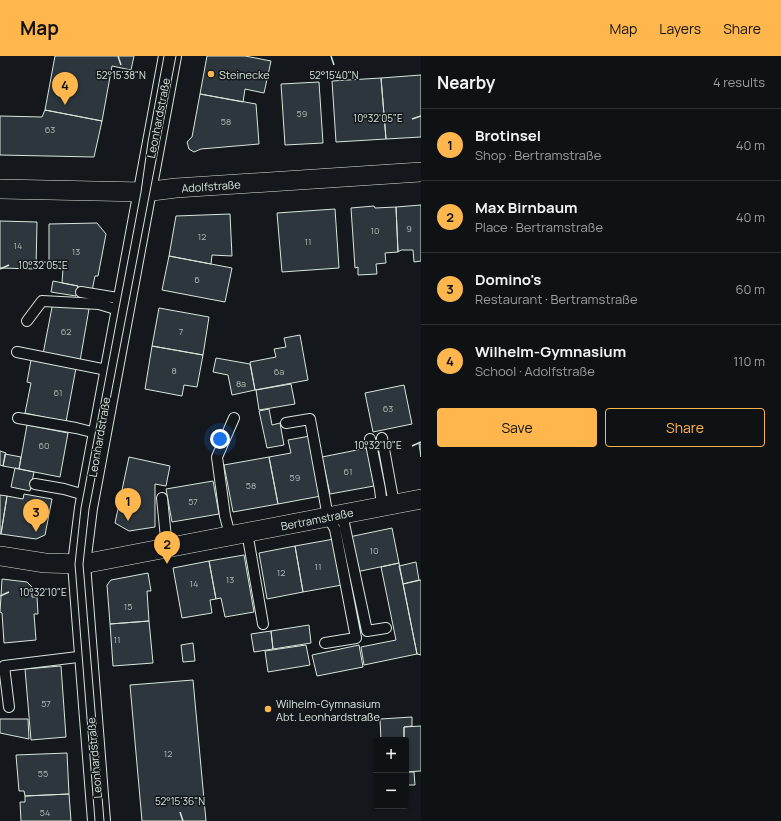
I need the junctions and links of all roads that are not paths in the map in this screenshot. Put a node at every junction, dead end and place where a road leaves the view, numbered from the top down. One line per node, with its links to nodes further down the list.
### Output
1 (170, 56): 4 (street, Leonhardstraße)
2 (421, 172): 4 (street, Adolfstraße)
3 (0, 189): 4 (street, Adolfstraße)
4 (144, 192): 6 (street, Leonhardstraße)
5 (81, 292): 6 (lane)
6 (123, 305): 7 (lane); 9 (street, Leonhardstraße)
7 (27, 321)
8 (17, 352): 9 (lane)
9 (112, 371): 13 (street, Leonhardstraße)
10 (18, 418): 13 (lane)
11 (234, 418): 22 (lane)
12 (286, 423): 21 (lane)
13 (100, 434): 17 (street, Leonhardstraße)
14 (382, 438): 20 (lane)
15 (370, 439): 20 (lane)
16 (35, 484): 17 (lane)
17 (88, 496): 25 (street, Leonhardstraße)
18 (162, 498): 23 (lane)
19 (421, 499): 20 (street, Bertramstraße)
20 (388, 505): 21 (street, Bertramstraße)
21 (335, 515): 22 (street, Bertramstraße); 27 (lane); 28 (lane)
22 (238, 534): 23 (street, Bertramstraße); 26 (lane)
23 (167, 548): 25 (street, Bertramstraße)
24 (0, 556): 25 (street, Bertramstraße)
25 (79, 564): 29 (street, Leonhardstraße)
26 (263, 624)
27 (386, 628)
28 (325, 643)
29 (86, 656): 30 (lane); 31 (street, Leonhardstraße)
30 (9, 707)
31 (99, 821)

